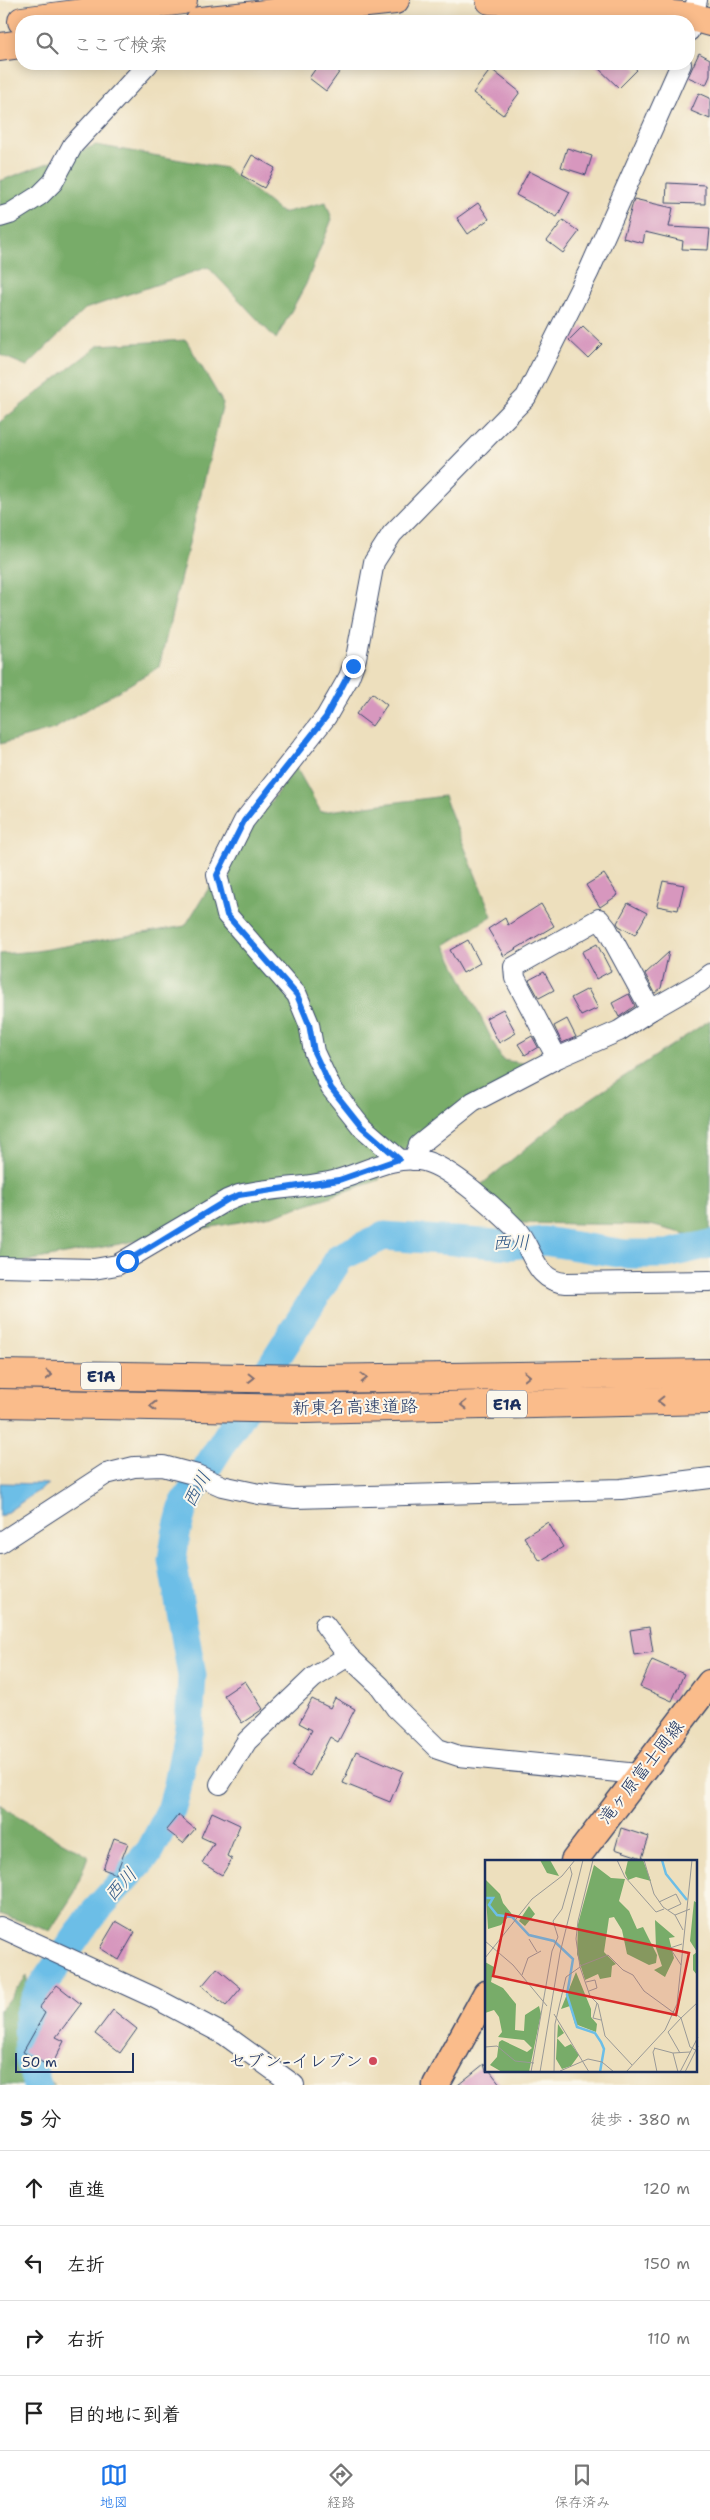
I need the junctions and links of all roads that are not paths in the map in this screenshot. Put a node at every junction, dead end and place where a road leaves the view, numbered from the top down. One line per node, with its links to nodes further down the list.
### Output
1 (183, 0): 4 (highway)
2 (395, 0): 5 (highway)
3 (490, 0): 6 (highway)
4 (67, 15)
5 (256, 15)
6 (669, 15)
7 (15, 22): 8 (highway)
8 (0, 24)
9 (15, 45): 10 (highway)
10 (0, 47)
11 (142, 70): 13 (street)
12 (678, 70): 17 (street)
13 (0, 217)
14 (710, 974): 15 (street)
15 (651, 1010): 16 (street); 16 (street)
16 (558, 1058): 17 (street)
17 (406, 1159): 18 (street); 19 (street)
18 (0, 1268)
19 (710, 1281)
20 (710, 1373): 21 (highway, 新東名高速道路 / E1A, one-way to 20)
21 (0, 1374)
22 (710, 1400): 23 (highway, 新東名高速道路 / E1A, one-way to 23)
23 (0, 1403)
24 (710, 1478): 25 (street)
25 (0, 1543)
26 (325, 1625): 27 (street)
27 (348, 1656): 29 (street); 30 (street)
28 (710, 1683): 29 (main road, 滝ヶ原富士岡線)
29 (638, 1774): 31 (main road, 滝ヶ原富士岡線)
30 (220, 1784)
31 (575, 1860)
32 (0, 1927): 34 (street)
33 (485, 1996): 35 (main road)
34 (294, 2085)
35 (436, 2085)

